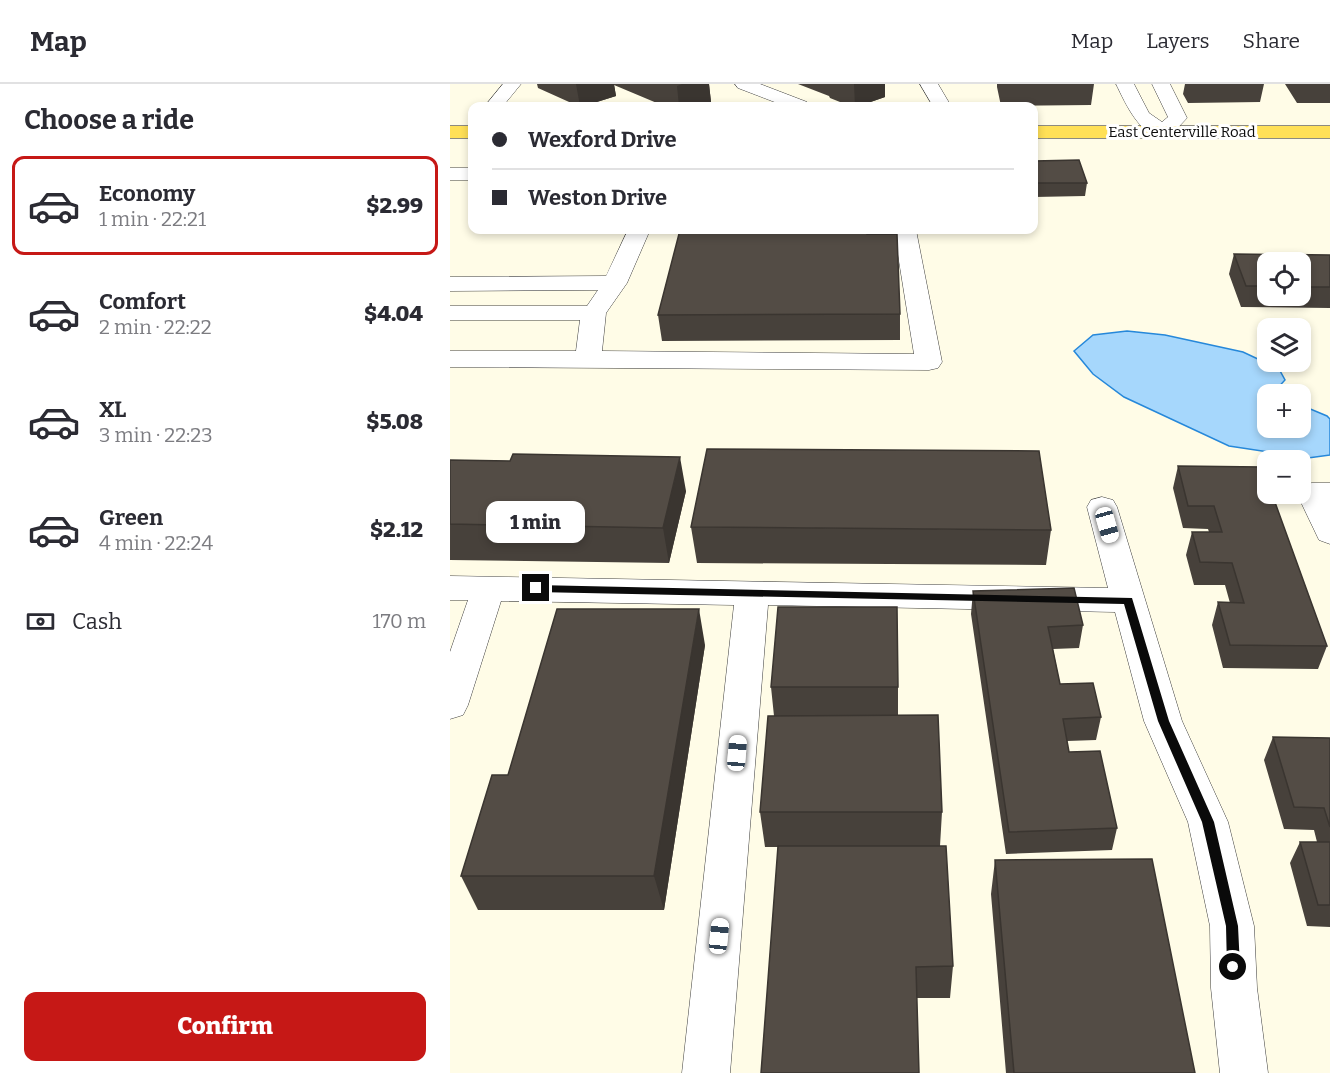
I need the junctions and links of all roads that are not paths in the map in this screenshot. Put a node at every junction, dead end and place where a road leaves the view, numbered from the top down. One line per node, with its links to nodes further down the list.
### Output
1 (512, 84): 6 (street)
2 (744, 84): 7 (street)
3 (929, 84): 8 (street)
4 (1125, 84): 12 (street)
5 (1161, 84): 12 (street)
6 (497, 102)
7 (790, 102)
8 (940, 102)
9 (450, 132): 10 (main road)
10 (468, 132)
11 (1038, 132): 12 (main road, East Centerville Road)
12 (1163, 132): 13 (main road, East Centerville Road); 16 (main road)
13 (1330, 132)
14 (1330, 149): 16 (main road, East Centerville Road)
15 (1038, 150): 16 (main road, East Centerville Road)
16 (1175, 150)
17 (450, 151): 18 (main road)
18 (468, 151)
19 (450, 174): 20 (street)
20 (468, 174)
21 (637, 234): 23 (street)
22 (906, 234): 27 (street)
23 (615, 283): 24 (street); 25 (street)
24 (450, 284)
25 (594, 312): 26 (street); 27 (street)
26 (450, 313)
27 (588, 358): 28 (street)
28 (450, 359)
29 (1330, 494): 31 (street)
30 (1102, 507): 35 (street)
31 (1330, 533)
32 (489, 587): 33 (street); 34 (street); 36 (street)
33 (450, 588)
34 (752, 592): 35 (street); 37 (street)
35 (1128, 600): 38 (street)
36 (450, 705)
37 (706, 1073)
38 (1244, 1073)

